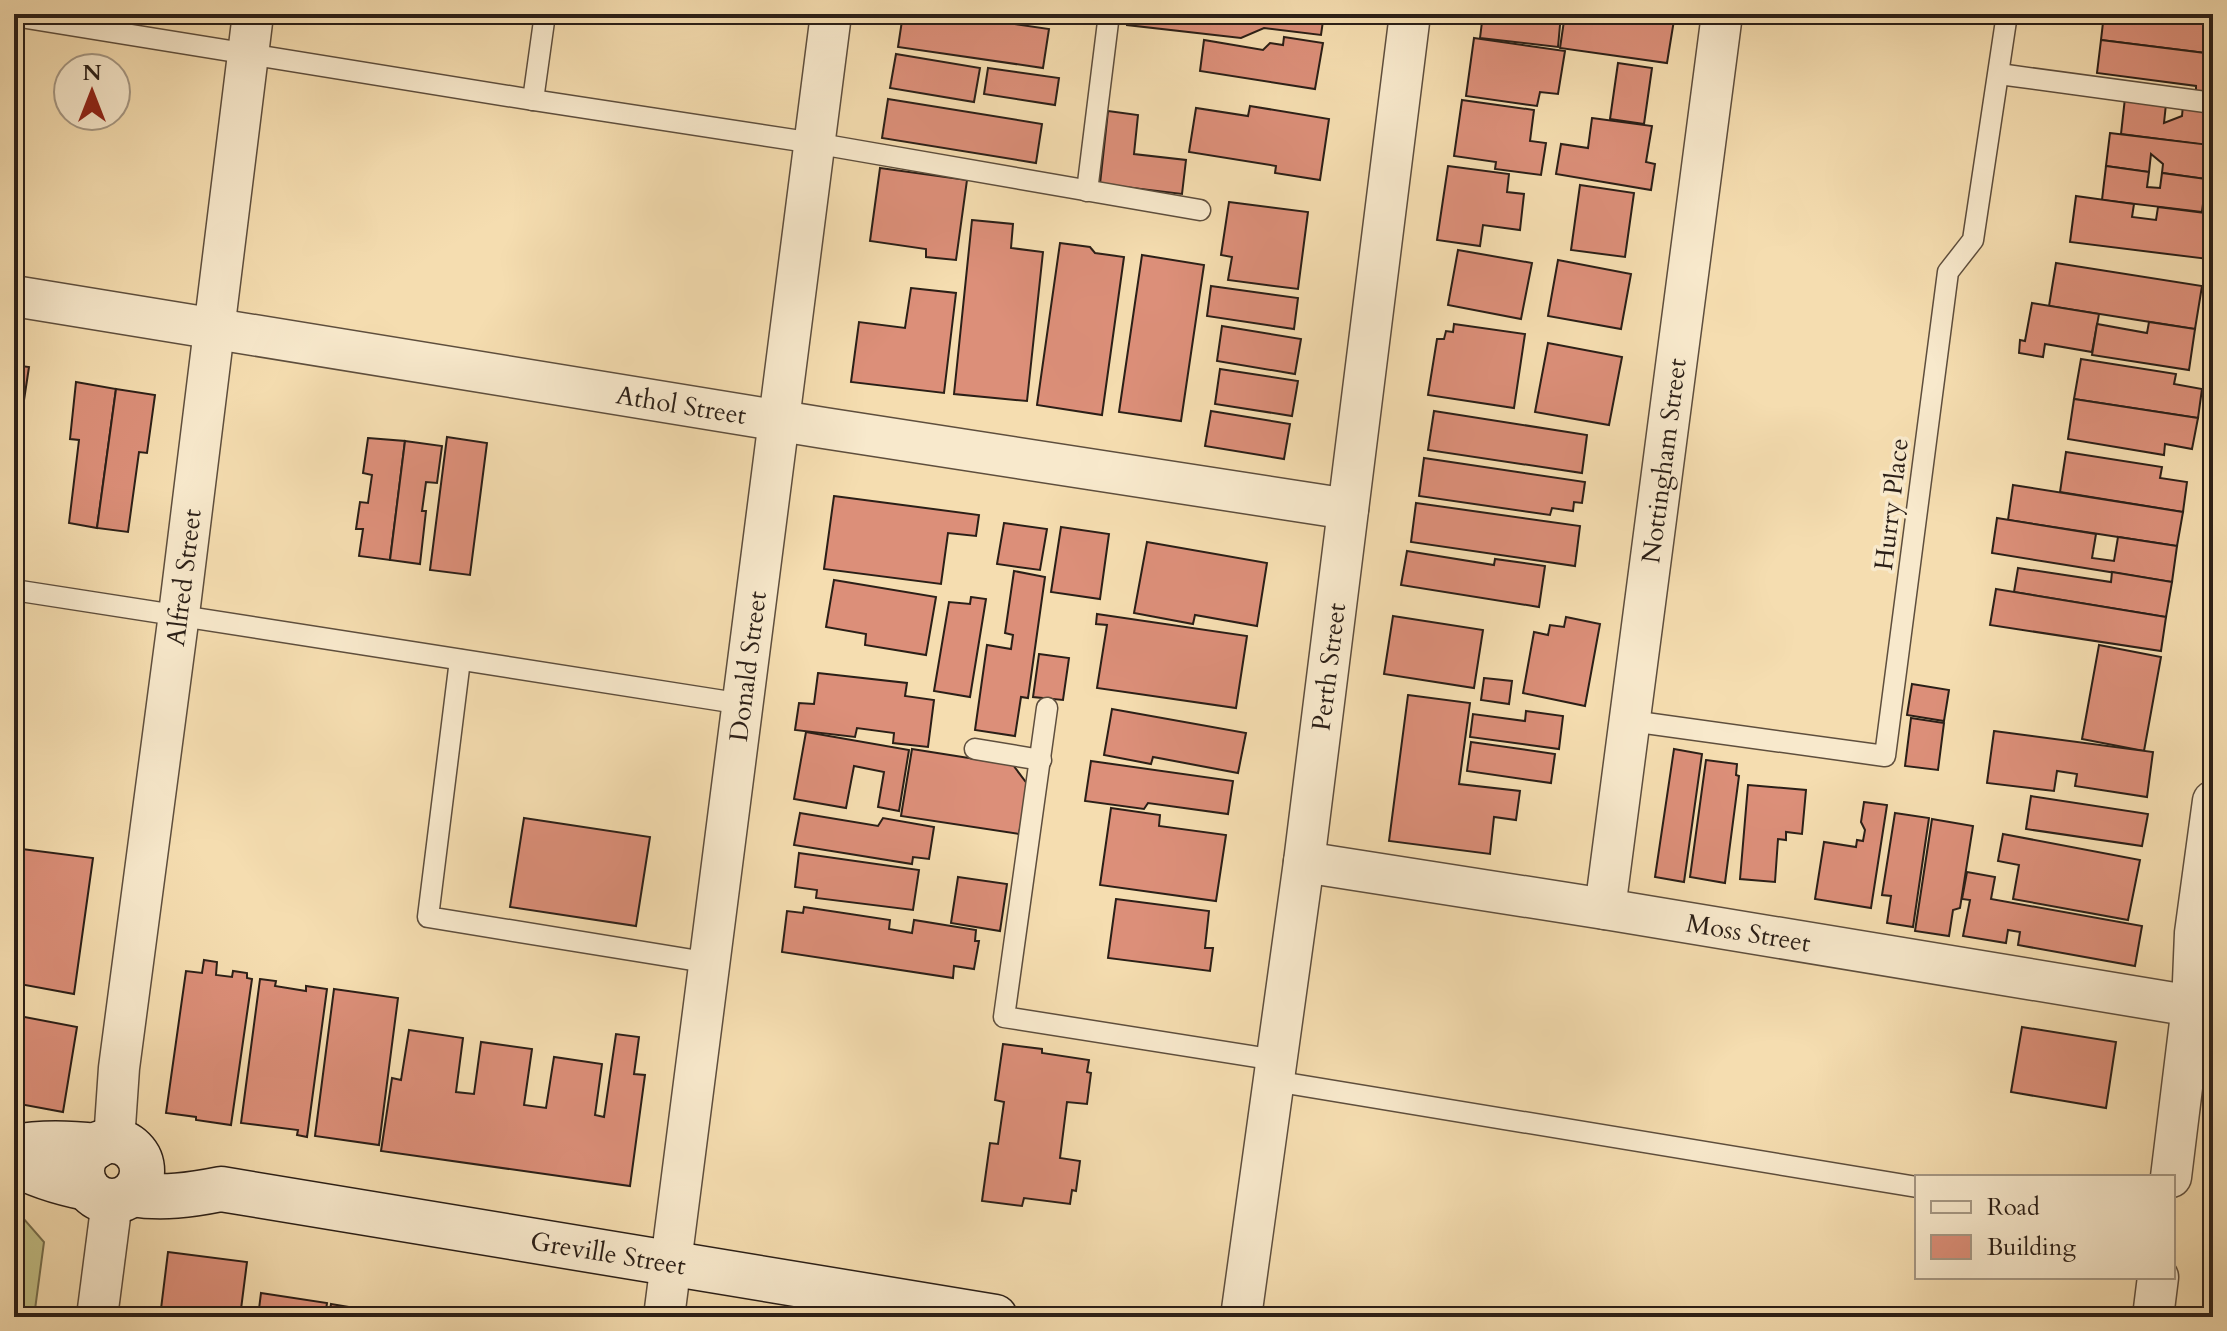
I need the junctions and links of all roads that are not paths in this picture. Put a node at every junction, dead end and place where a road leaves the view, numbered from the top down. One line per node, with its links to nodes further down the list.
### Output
1 (253, 14): 9 (street, Alfred Street)
2 (545, 14): 11 (lane)
3 (831, 14): 13 (street, Donald Street)
4 (1109, 14): 14 (lane)
5 (1410, 14): 19 (street, Perth Street)
6 (1722, 14): 25 (street, Nottingham Street)
7 (2007, 14): 10 (lane, Hurry Place)
8 (14, 16): 9 (lane)
9 (247, 54): 11 (lane); 17 (street, Alfred Street)
10 (1999, 74): 12 (lane); 25 (lane, Hurry Place)
11 (533, 100): 13 (lane)
12 (2213, 103)
13 (814, 143): 14 (lane); 18 (street, Donald Street)
14 (1087, 191): 15 (lane)
15 (1200, 210)
16 (14, 296): 17 (street, Athol Street)
17 (214, 328): 18 (street, Athol Street); 21 (street, Alfred Street)
18 (780, 420): 19 (street, Athol Street); 23 (street, Donald Street)
19 (1348, 509): 29 (street, Perth Street)
20 (14, 590): 21 (lane)
21 (179, 614): 22 (lane); 36 (street, Alfred Street)
22 (460, 660): 23 (lane); 31 (lane)
23 (743, 704): 31 (street, Donald Street)
24 (1047, 708): 27 (lane)
25 (1631, 721): 30 (street, Nottingham Street)
26 (975, 749): 27 (lane)
27 (1041, 760): 33 (lane)
28 (2213, 801): 32 (street)
29 (1304, 862): 30 (street, Moss Street); 33 (street, Perth Street)
30 (1605, 909): 32 (street, Moss Street)
31 (711, 963): 39 (street, Donald Street)
32 (2192, 1006): 37 (street)
33 (1275, 1071): 38 (lane); 44 (street, Perth Street)
34 (14, 1147): 36 (street, Greville Street)
35 (14, 1163): 36 (street, Greville Street)
36 (113, 1170): 39 (street, Greville Street); 41 (street, Alfred Street)
37 (2171, 1175)
38 (1915, 1187)
39 (671, 1264): 42 (street, Donald Street); 43 (street, Greville Street)
40 (2158, 1279): 45 (street)
41 (97, 1317)
42 (664, 1317)
43 (995, 1317)
44 (1241, 1317)
45 (2153, 1317)

